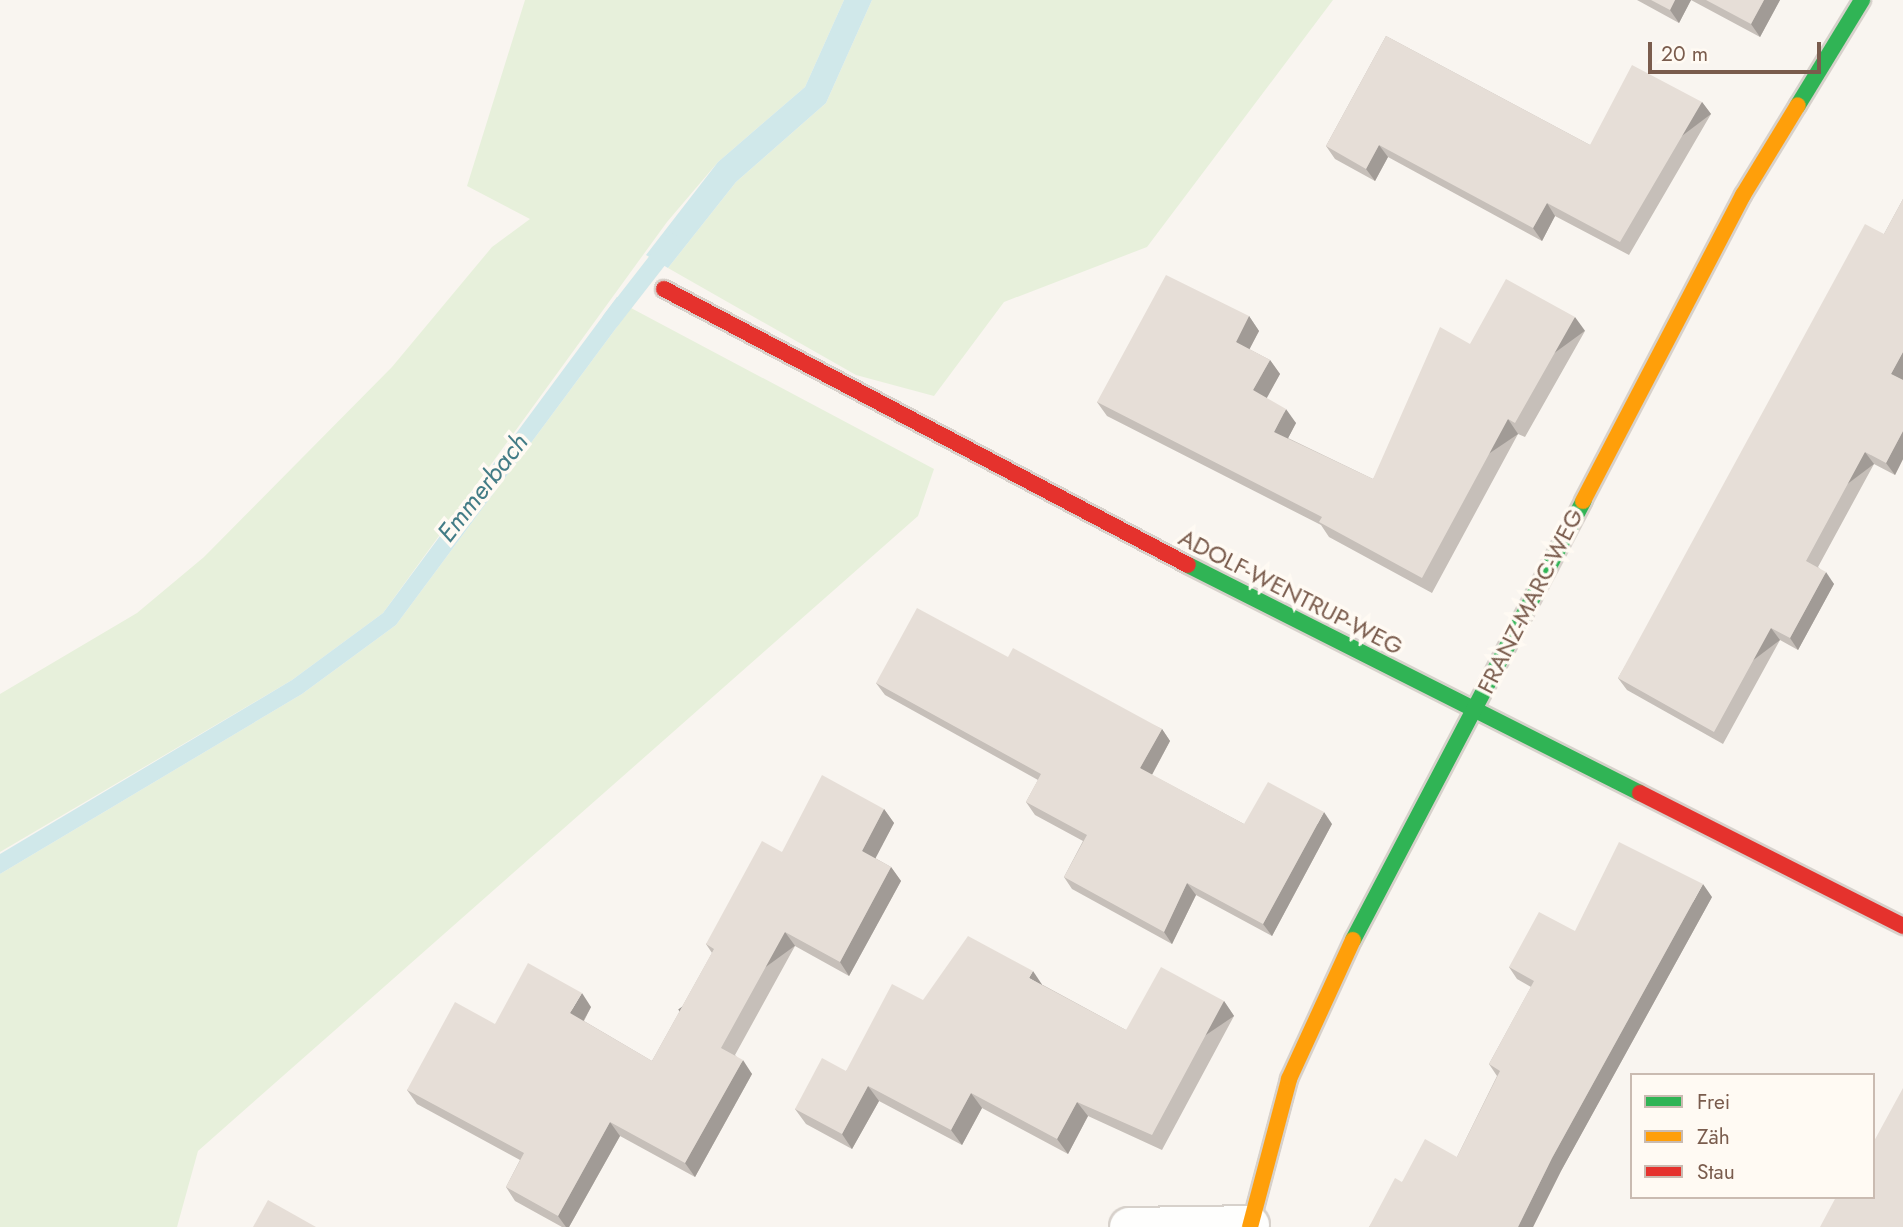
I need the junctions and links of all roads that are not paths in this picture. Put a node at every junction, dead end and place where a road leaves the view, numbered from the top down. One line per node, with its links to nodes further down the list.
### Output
1 (1862, 0): 3 (street, FRANZ-MARC-WEG)
2 (664, 289): 3 (street, ADOLF-WENTRUP-WEG)
3 (1474, 710): 4 (street, ADOLF-WENTRUP-WEG); 5 (street, FRANZ-MARC-WEG)
4 (1903, 926)
5 (1250, 1226): 6 (street, FRANZ-MARC-WEG)
6 (1129, 1227)

